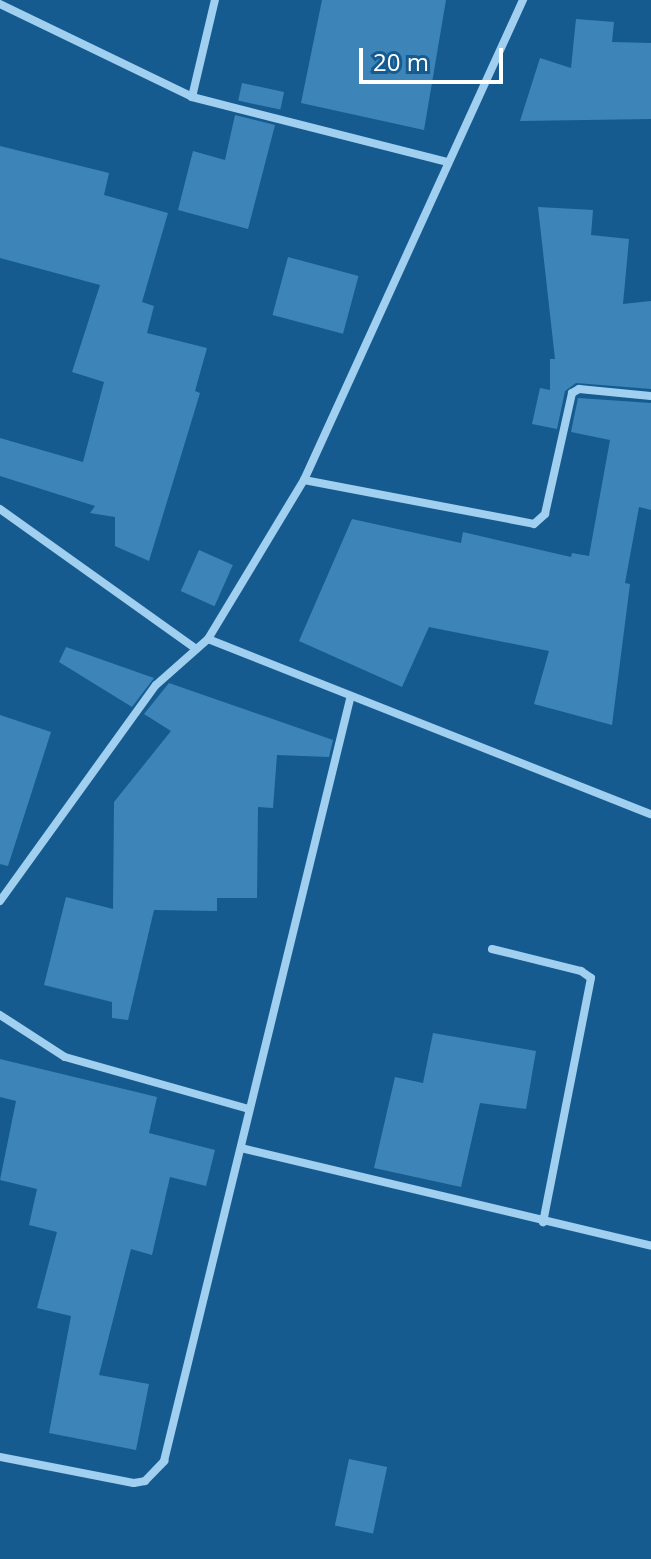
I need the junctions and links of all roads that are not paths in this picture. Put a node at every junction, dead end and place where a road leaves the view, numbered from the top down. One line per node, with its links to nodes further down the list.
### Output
1 (215, 0): 4 (street)
2 (523, 0): 5 (street)
3 (0, 4): 4 (street)
4 (192, 97): 5 (street)
5 (447, 162): 7 (street)
6 (651, 396): 7 (street)
7 (304, 480): 9 (street)
8 (0, 509): 10 (street)
9 (208, 639): 10 (street); 11 (street)
10 (196, 649): 13 (street)
11 (350, 699): 12 (street); 16 (street)
12 (651, 814)
13 (0, 901)
14 (492, 949): 18 (street)
15 (0, 1015): 16 (street)
16 (249, 1109): 17 (street)
17 (241, 1148): 18 (street); 20 (street)
18 (543, 1222): 19 (street)
19 (651, 1246)
20 (0, 1457)

